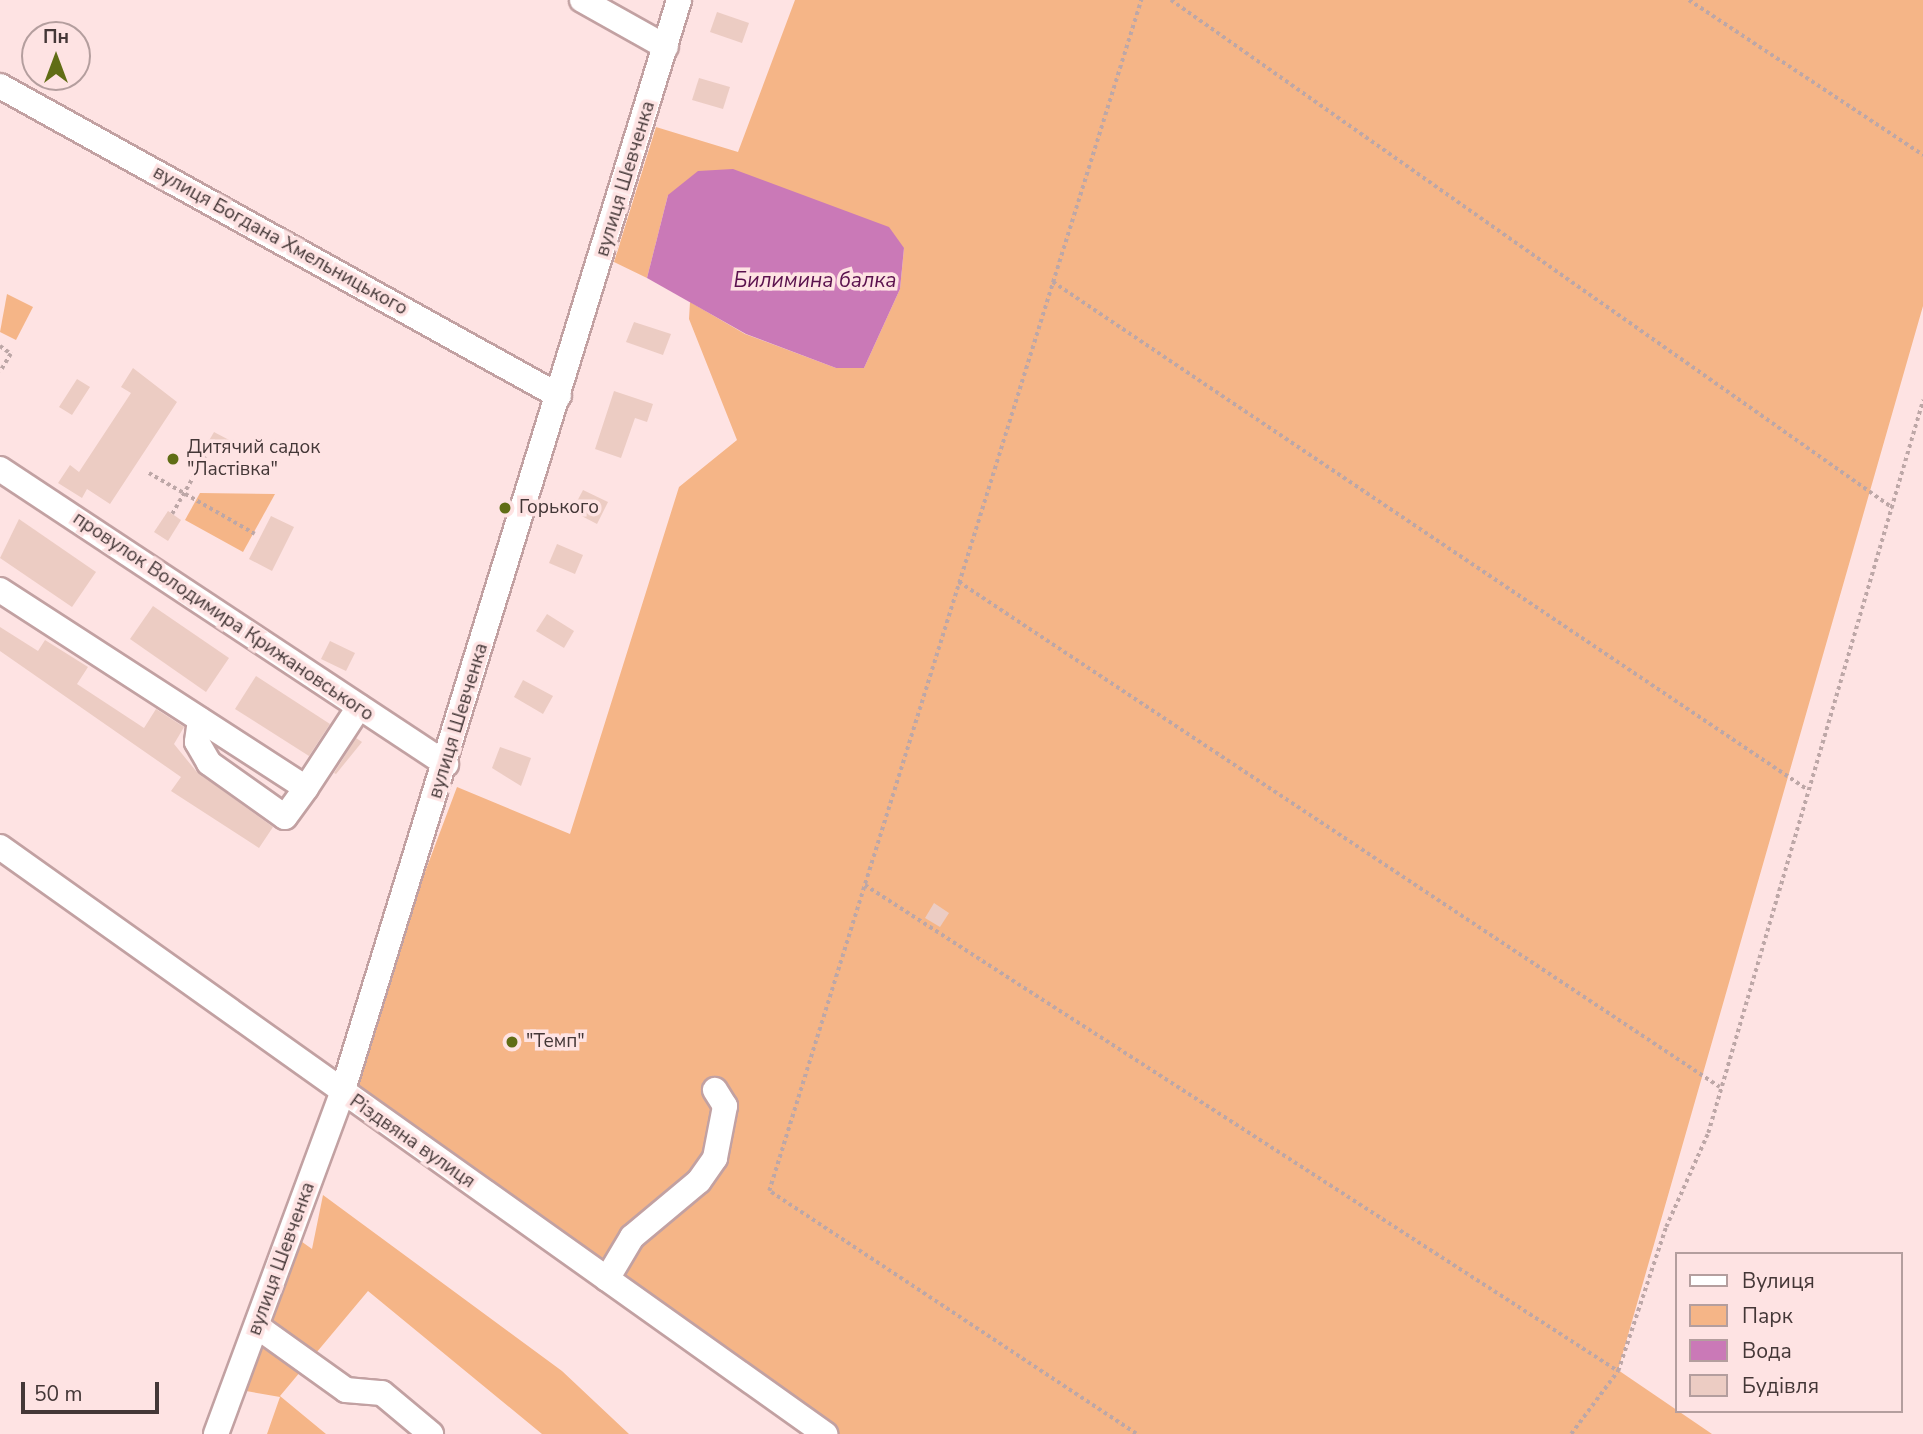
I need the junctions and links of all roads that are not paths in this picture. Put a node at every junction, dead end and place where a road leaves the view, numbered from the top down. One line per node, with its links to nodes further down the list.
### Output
1 (582, 0): 3 (street)
2 (679, 0): 3 (street, вулиця Шевченка)
3 (666, 47): 5 (street, вулиця Шевченка)
4 (0, 86): 5 (street, вулиця Богдана Хмельницького)
5 (559, 396): 10 (street, вулиця Шевченка)
6 (0, 469): 8 (street, провулок Володимира Крижановського)
7 (0, 590): 9 (street)
8 (359, 707): 10 (street, провулок Володимира Крижановського); 11 (street)
9 (200, 720): 11 (street); 11 (street)
10 (446, 764): 14 (street, вулиця Шевченка)
11 (306, 788)
12 (0, 847): 14 (street, Різдвяна вулиця)
13 (715, 1090): 15 (street)
14 (342, 1093): 15 (street, Різдвяна вулиця); 16 (street, вулиця Шевченка)
15 (607, 1279): 19 (street, Різдвяна вулиця)
16 (258, 1327): 17 (street, вулиця Шевченка); 18 (street)
17 (216, 1434)
18 (431, 1434)
19 (825, 1434)

